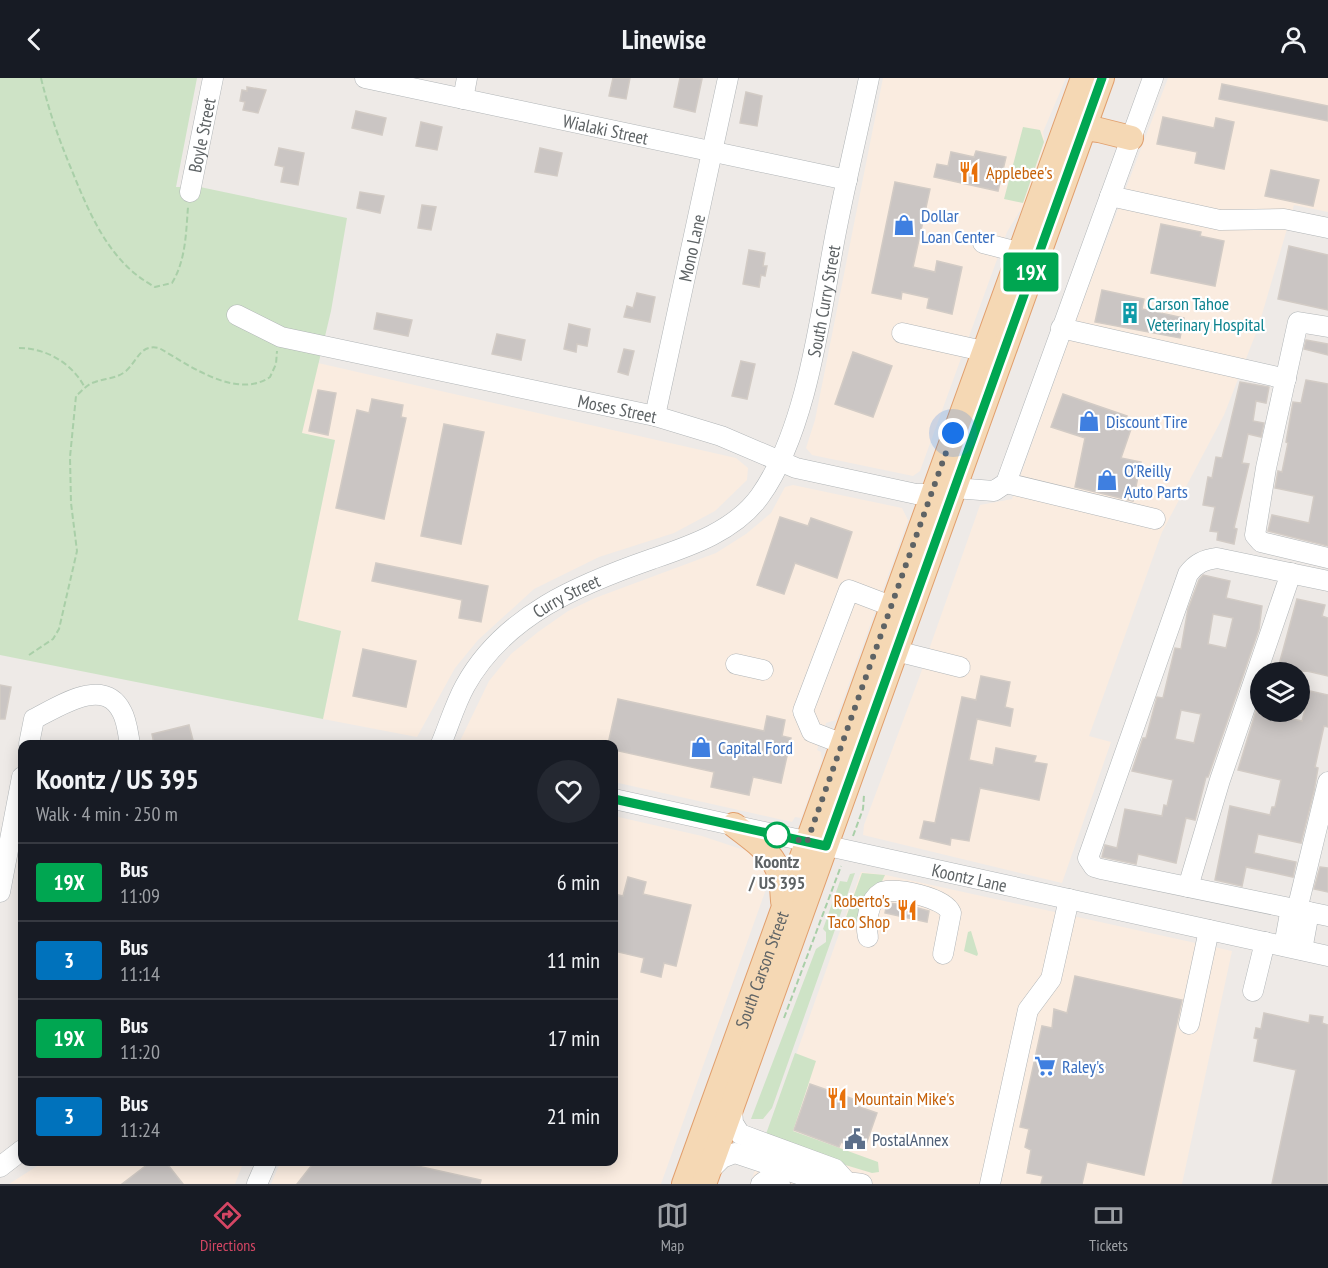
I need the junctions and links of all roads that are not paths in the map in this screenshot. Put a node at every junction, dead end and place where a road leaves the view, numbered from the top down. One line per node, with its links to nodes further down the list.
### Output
1 (213, 78): 14 (street, Boyle Street)
2 (365, 78): 9 (street, Wialaki Street)
3 (467, 78): 9 (street)
4 (728, 78): 12 (street, Mono Lane)
5 (869, 78): 13 (street, South Curry Street)
6 (1083, 78): 10 (main road, South Carson Street)
7 (1102, 78): 10 (main road, South Carson Street)
8 (1153, 78): 11 (street)
9 (463, 99): 12 (street, Wialaki Street)
10 (1075, 127): 11 (main road); 18 (main road, South Carson Street); 28 (main road, South Carson Street)
11 (1131, 138): 15 (street)
12 (713, 152): 13 (street, Wialaki Street); 25 (street, Mono Lane)
13 (847, 180): 26 (street, South Curry Street)
14 (190, 192)
15 (1110, 196): 16 (street); 21 (street)
16 (1328, 228)
17 (983, 243): 18 (street)
18 (1021, 253): 23 (main road, South Carson Street)
19 (237, 315): 25 (street, Moses Street)
20 (1328, 327): 24 (street)
21 (1061, 328): 24 (street); 27 (street)
22 (902, 333): 23 (street)
23 (983, 351): 28 (main road, South Carson Street)
24 (1286, 379): 31 (street)
25 (655, 416): 26 (street, Moses Street)
26 (779, 463): 28 (street, Moses Street); 29 (street, South Curry Street)
27 (1000, 487): 28 (street, Moses Street); 30 (street, Moses Street)
28 (943, 491): 34 (main road, South Carson Street); 35 (main road, South Carson Street)
29 (747, 510): 41 (street, Curry Street)
30 (1155, 519)
31 (1328, 558)
32 (1292, 573): 33 (street); 48 (street); 48 (street)
33 (1328, 581)
34 (891, 606): 42 (main road, South Carson Street); 42 (street)
35 (896, 651): 37 (street); 47 (main road, South Carson Street)
36 (736, 664): 38 (street)
37 (960, 667)
38 (763, 670)
39 (30, 740): 40 (street)
40 (129, 740)
41 (443, 740)
42 (843, 744): 47 (main road, South Carson Street)
43 (1328, 782): 52 (street)
44 (618, 799): 46 (street, Koontz Lane)
45 (18, 816): 49 (street)
46 (734, 825): 47 (street, Koontz Lane); 51 (main road)
47 (817, 844): 50 (street, Koontz Lane); 51 (main road, South Carson Street); 60 (main road, South Carson Street)
48 (1188, 887): 52 (street)
49 (0, 892)
50 (1069, 899): 53 (street, Koontz Lane); 70 (street)
51 (784, 909): 67 (main road, South Carson Street)
52 (1306, 912): 55 (street)
53 (1209, 930): 55 (street, Koontz Lane); 59 (street)
54 (868, 937): 56 (street)
55 (1283, 946): 57 (street, Koontz Lane); 58 (street)
56 (943, 954)
57 (1328, 956)
58 (1253, 991)
59 (1189, 1024)
60 (732, 1108): 64 (main road, South Carson Street); 65 (street)
61 (18, 1152): 63 (street)
62 (265, 1166): 66 (street)
63 (0, 1167)
64 (706, 1178): 65 (street)
65 (850, 1183)
66 (257, 1184)
67 (684, 1184)
68 (761, 1184): 69 (street)
69 (780, 1184)
70 (990, 1184)

